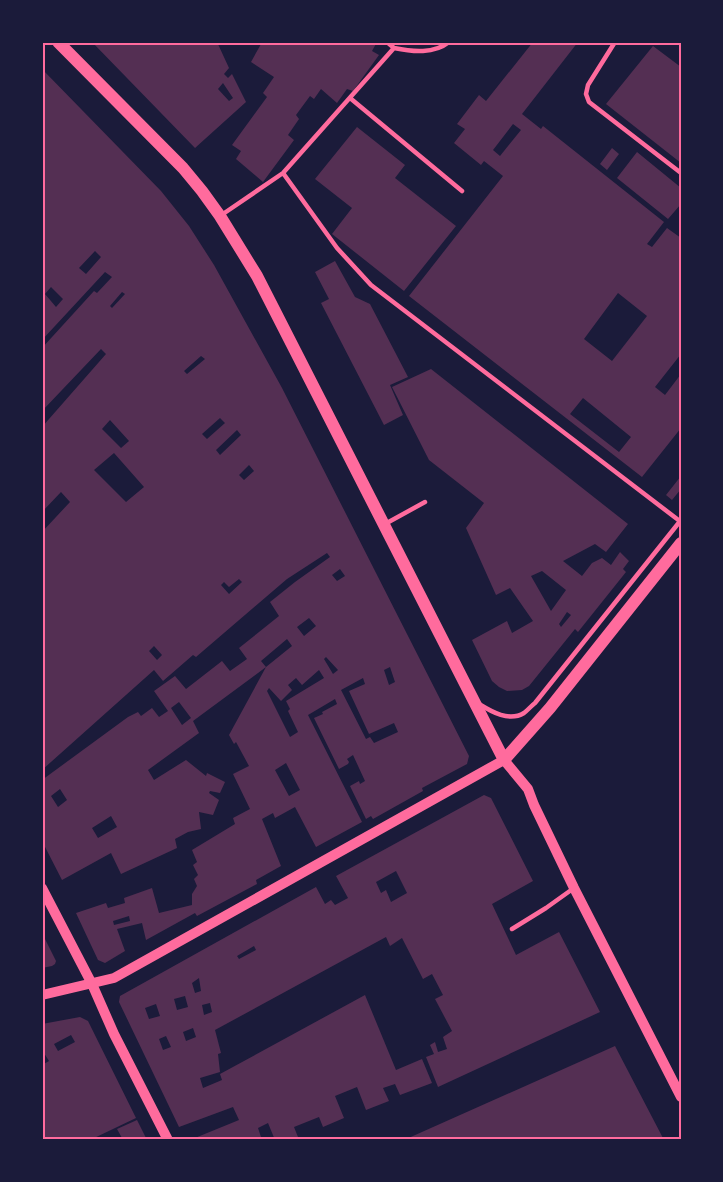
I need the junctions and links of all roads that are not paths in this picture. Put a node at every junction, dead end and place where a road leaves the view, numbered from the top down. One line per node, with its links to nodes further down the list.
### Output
1 (58, 42): 10 (main road)
2 (387, 42): 5 (lane)
3 (449, 42): 5 (lane)
4 (615, 42): 8 (lane)
5 (394, 48): 6 (lane)
6 (350, 98): 7 (lane); 9 (lane)
7 (283, 173): 10 (lane); 12 (lane)
8 (681, 173)
9 (462, 191)
10 (220, 216): 13 (main road)
11 (425, 502): 13 (lane)
12 (681, 521): 15 (lane)
13 (384, 524): 15 (main road)
14 (681, 543): 16 (main road)
15 (475, 702): 16 (main road)
16 (504, 760): 18 (street); 20 (street)
17 (42, 888): 20 (street)
18 (574, 888): 19 (lane); 22 (street)
19 (512, 929)
20 (92, 984): 21 (street); 23 (street)
21 (42, 995)
22 (681, 1097)
23 (168, 1140)

